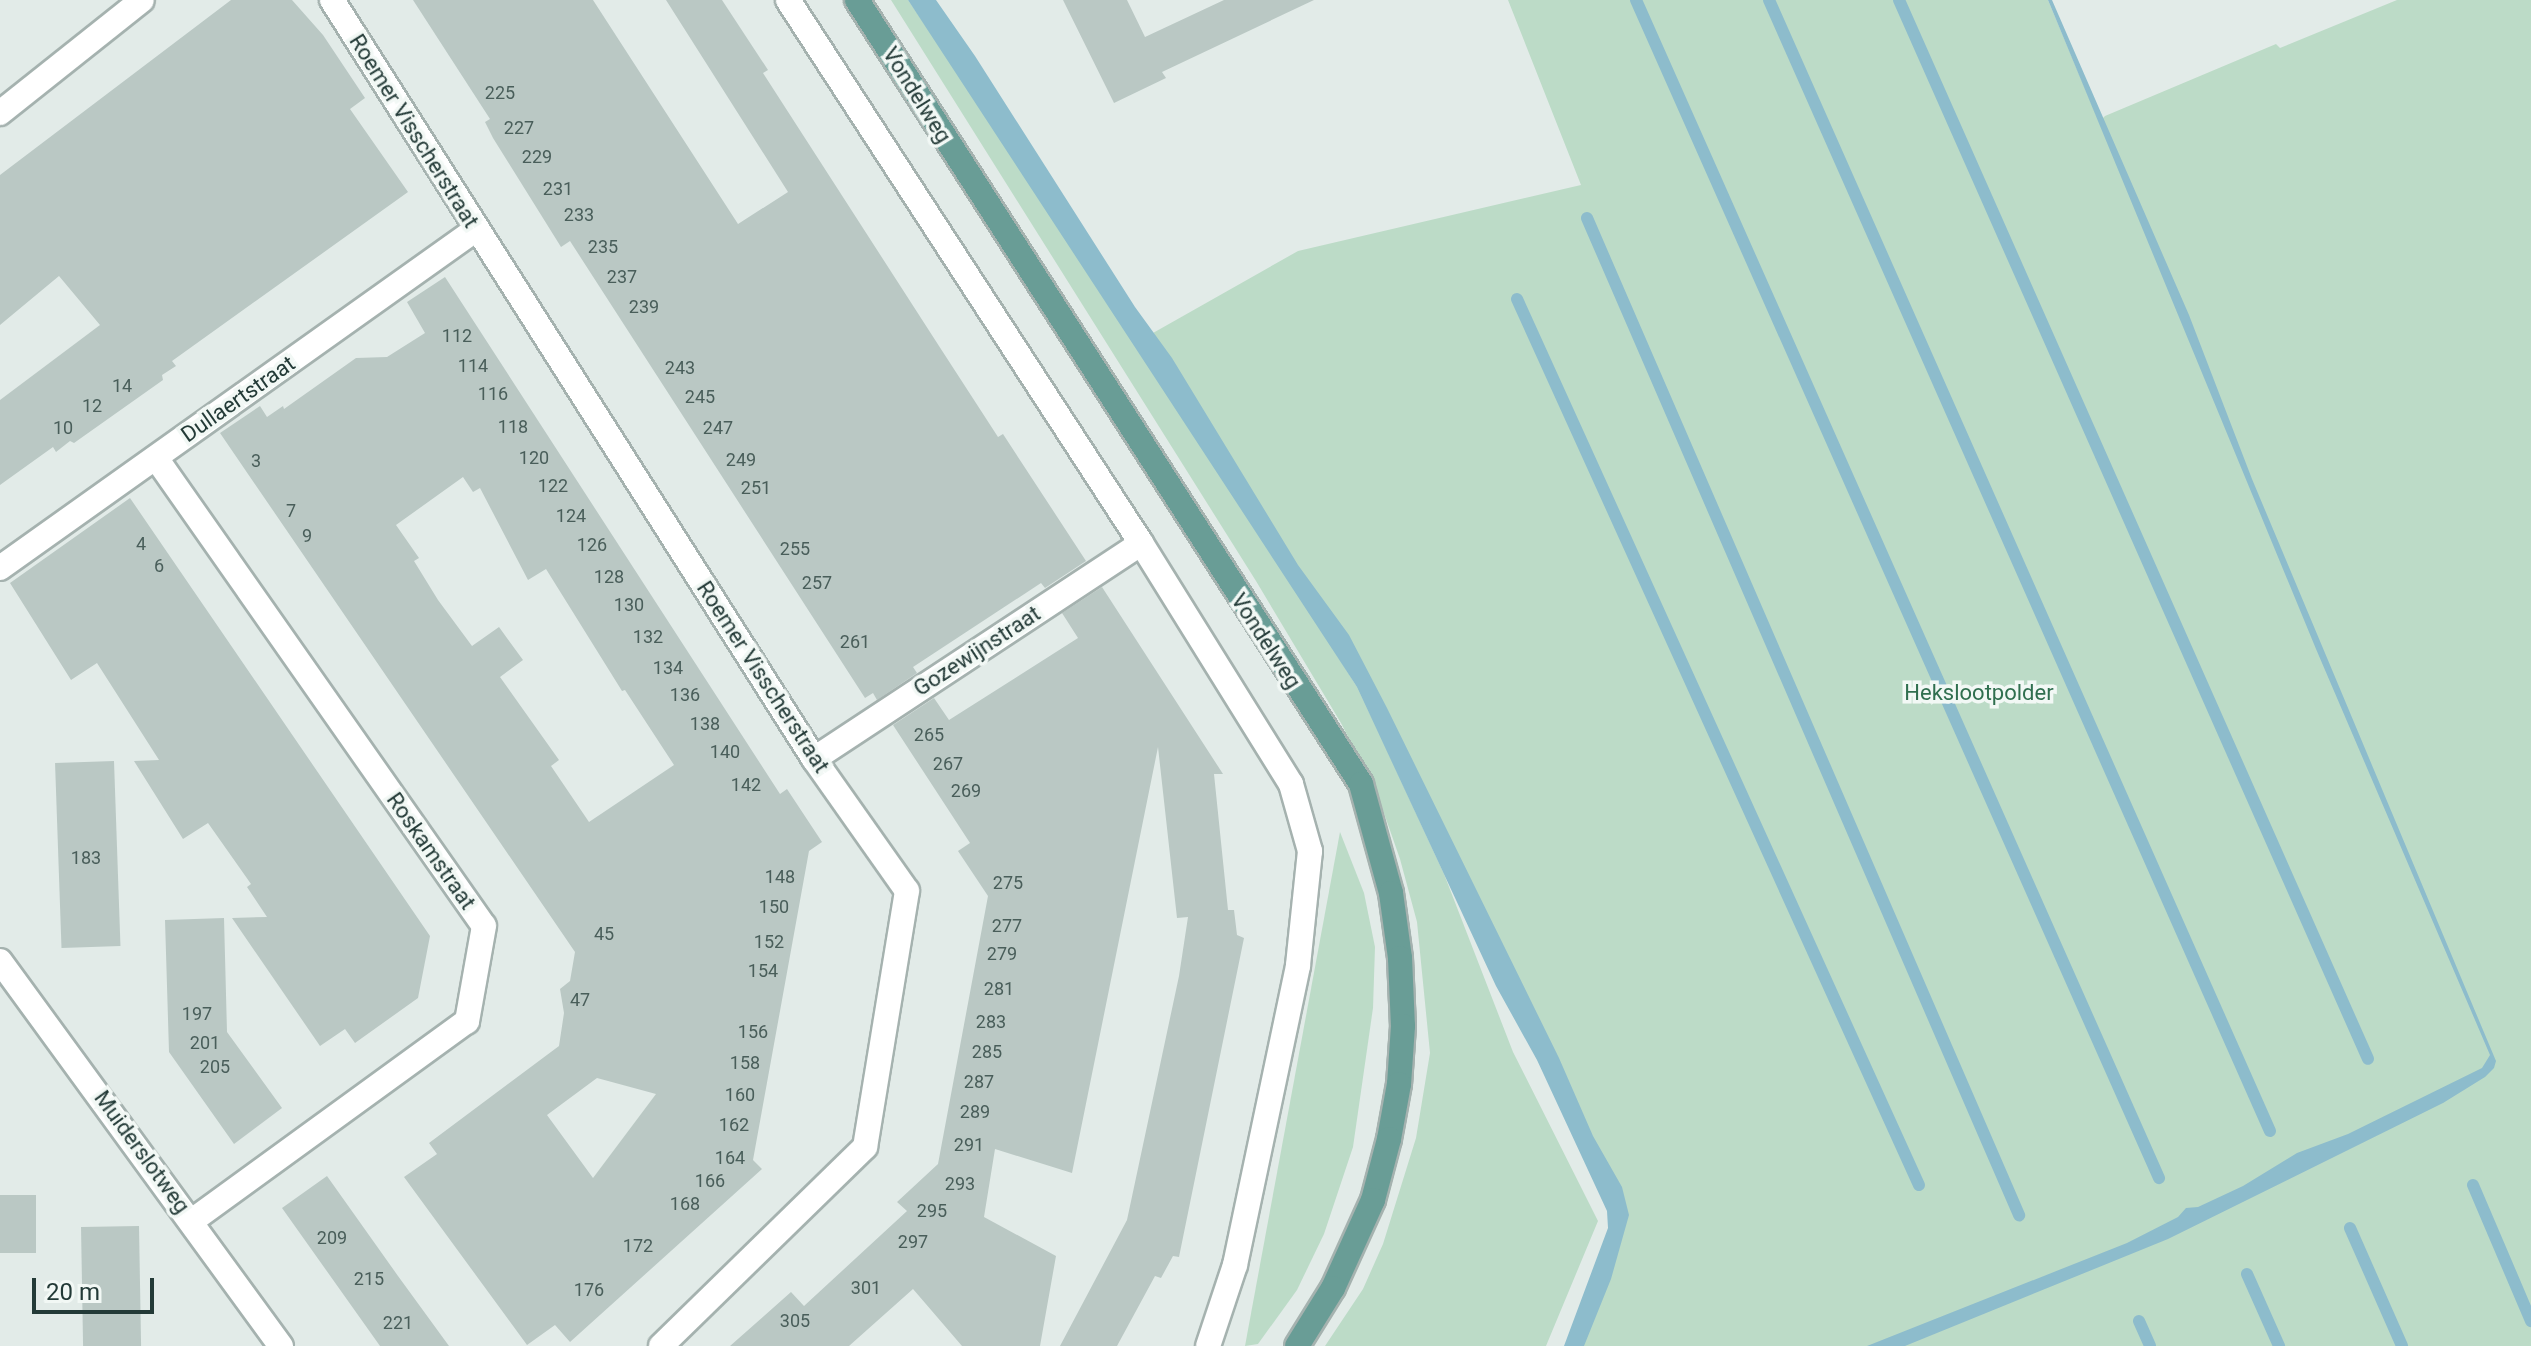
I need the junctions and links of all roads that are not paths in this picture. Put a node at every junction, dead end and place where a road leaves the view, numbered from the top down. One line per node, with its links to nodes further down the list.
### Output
1 (142, 0): 5 (street)
2 (332, 0): 6 (street, Roemer Visscherstraat)
3 (788, 0): 8 (street)
4 (857, 0): 16 (main road, Vondelweg)
5 (0, 113)
6 (475, 230): 7 (street, Dullaertstraat); 10 (street, Roemer Visscherstraat)
7 (156, 458): 9 (street, Dullaertstraat); 12 (street, Roskamstraat)
8 (1141, 543): 10 (street, Gozewijnstraat); 15 (street)
9 (0, 568)
10 (814, 759): 14 (street, Roemer Visscherstraat)
11 (0, 961): 12 (street, Muiderslotweg)
12 (192, 1221): 13 (street, Muiderslotweg)
13 (281, 1346)
14 (661, 1346)
15 (1208, 1346)
16 (1297, 1346)

